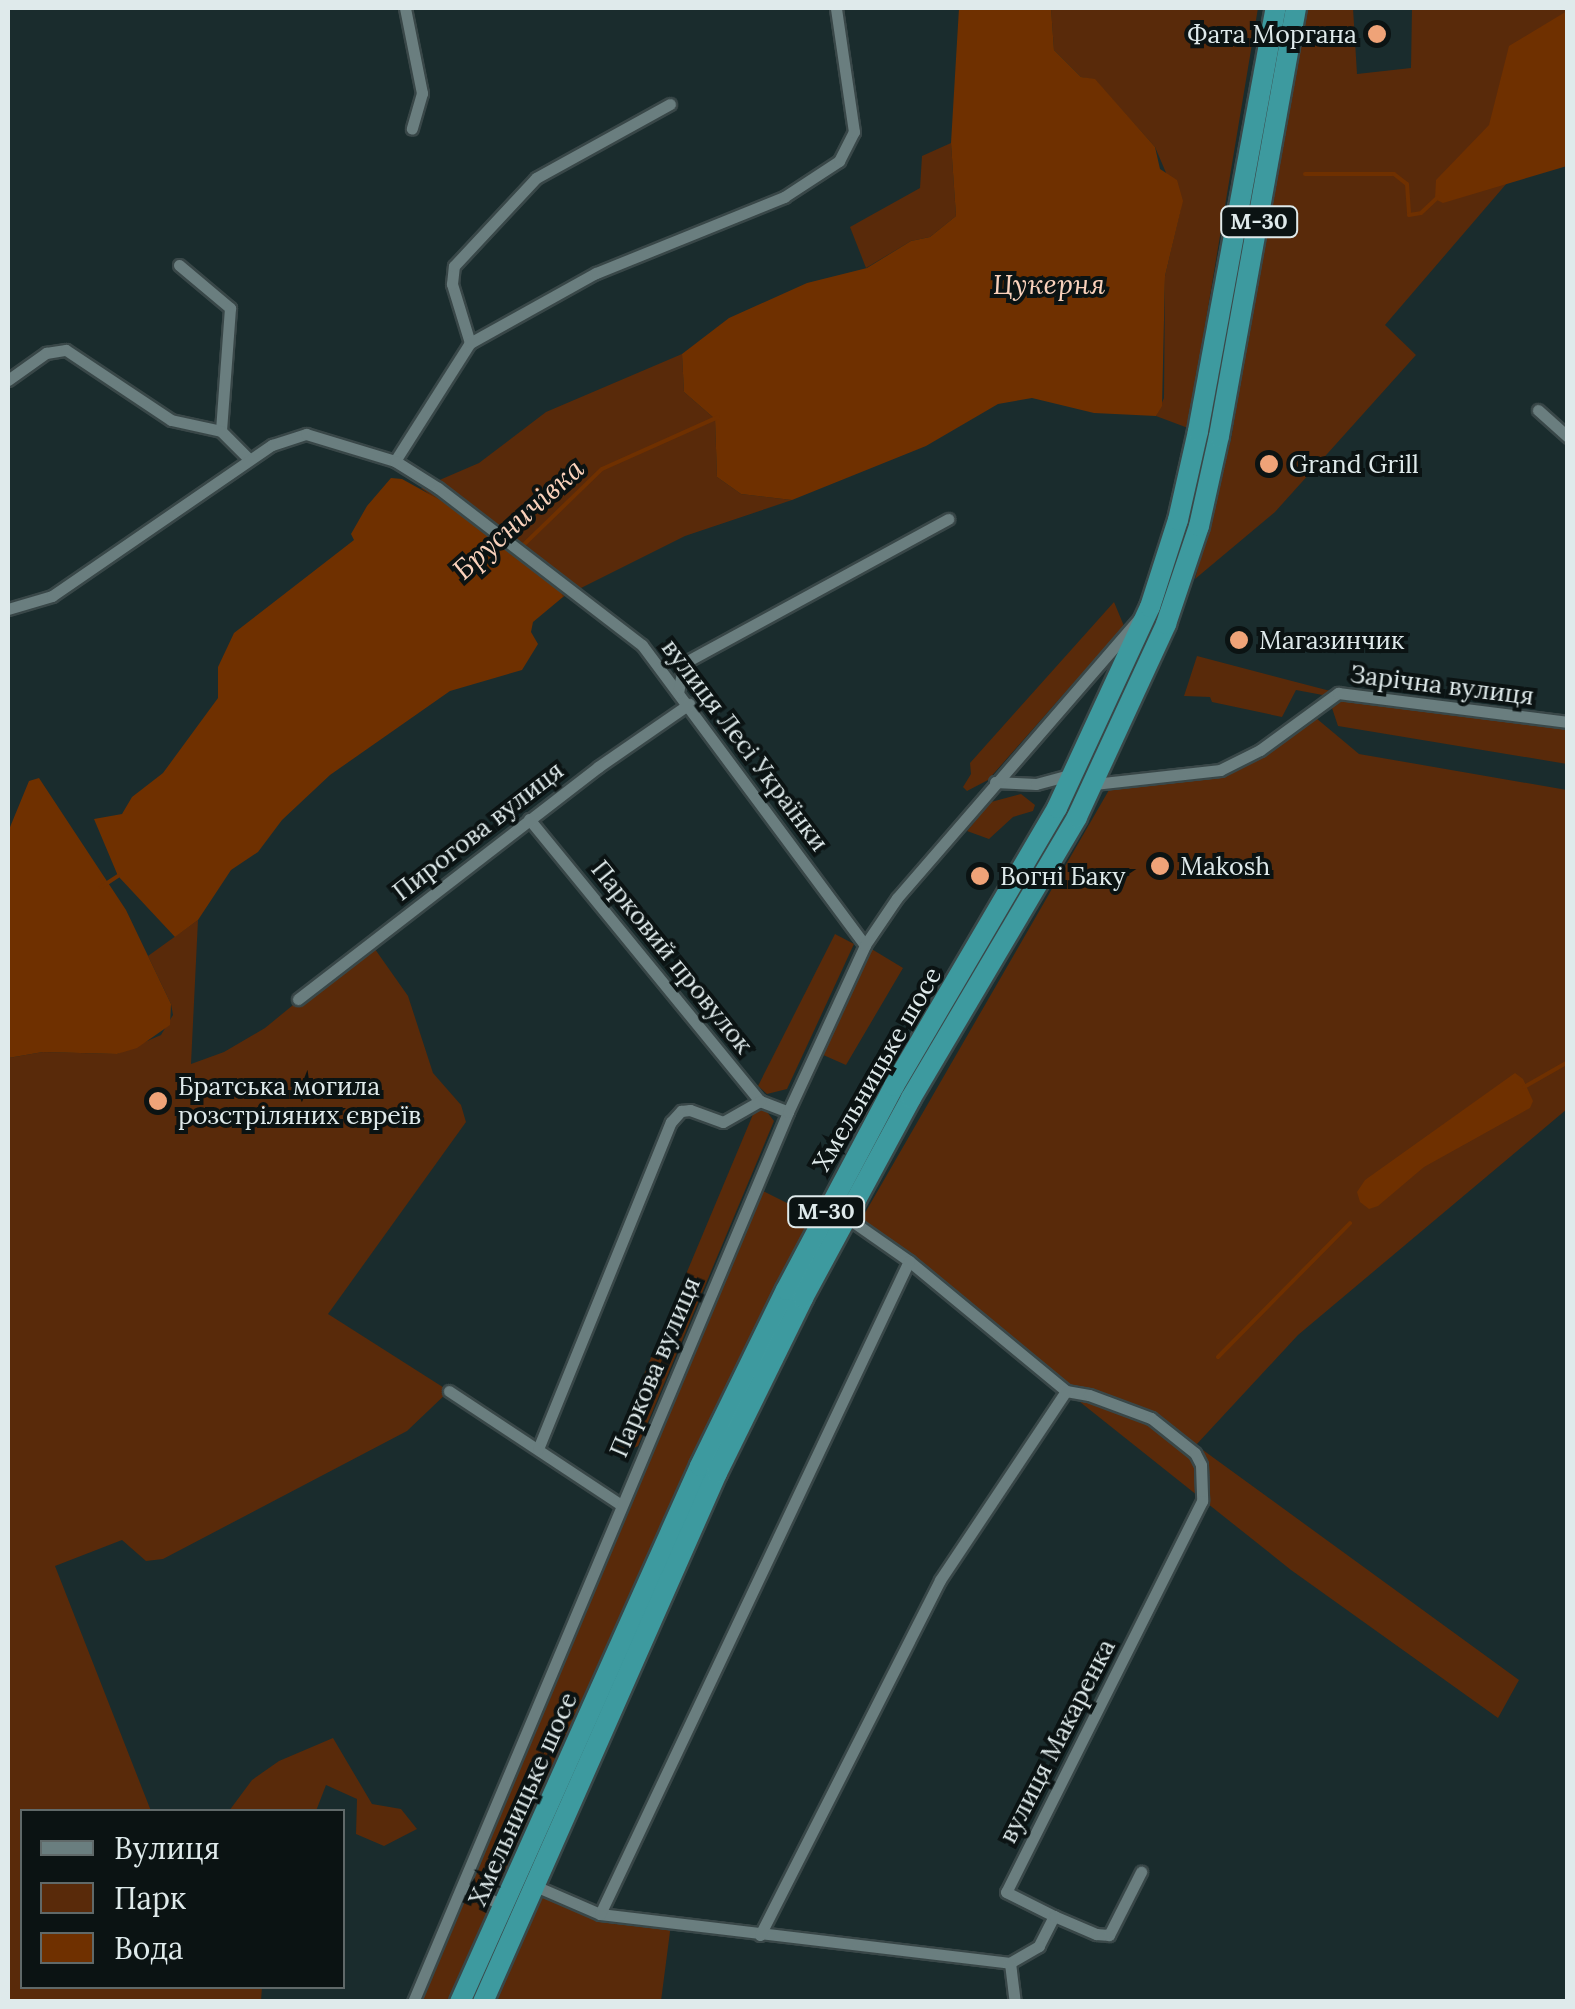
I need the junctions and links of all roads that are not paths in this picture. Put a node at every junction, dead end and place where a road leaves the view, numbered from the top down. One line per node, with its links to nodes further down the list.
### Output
1 (404, 8): 6 (street)
2 (836, 8): 8 (street)
3 (1276, 8): 16 (highway, Хмельницьке шосе / М-30)
4 (1296, 8): 23 (highway, Хмельницьке шосе / М-30)
5 (670, 104): 8 (street)
6 (412, 129)
7 (178, 265): 11 (street)
8 (470, 343): 14 (street)
9 (8, 380): 11 (street)
10 (1538, 410): 12 (street)
11 (221, 431): 13 (street)
12 (1568, 437)
13 (249, 459): 14 (street, вулиця Лесі Українки); 17 (street, вулиця Лесі Українки)
14 (395, 461): 18 (street, вулиця Лесі Українки)
15 (948, 519): 18 (street)
16 (1150, 607): 21 (highway, Хмельницьке шосе / М-30); 22 (street, Паркова вулиця)
17 (8, 608)
18 (678, 693): 19 (street, вулиця Лесі Українки)
19 (689, 704): 24 (street, Пирогова вулиця); 25 (street, вулиця Лесі Українки)
20 (1568, 722): 23 (street, Зарічна вулиця)
21 (1074, 774): 22 (street); 23 (highway); 36 (highway, Хмельницьке шосе / М-30)
22 (995, 782): 25 (street, Паркова вулиця)
23 (1094, 784): 29 (highway, Хмельницьке шосе / М-30)
24 (529, 819): 26 (street, Пирогова вулиця); 27 (street, Парковий провулок)
25 (866, 945): 28 (street, Паркова вулиця)
26 (298, 999)
27 (760, 1101): 28 (street, Парковий провулок); 33 (street)
28 (788, 1112): 34 (street, Паркова вулиця)
29 (846, 1217): 30 (street); 36 (highway, Хмельницьке шосе / М-30)
30 (909, 1261): 32 (street); 39 (street)
31 (448, 1391): 33 (street)
32 (1066, 1392): 40 (street, вулиця Макаренка); 41 (street)
33 (538, 1448): 34 (street)
34 (621, 1505): 37 (street, Паркова вулиця)
35 (1141, 1872): 40 (street)
36 (525, 1881): 38 (highway, Хмельницьке шосе / М-30); 39 (street); 45 (highway, Хмельницьке шосе / М-30)
37 (462, 1887): 38 (street); 43 (street, Паркова вулиця)
38 (503, 1904): 44 (highway, Хмельницьке шосе / М-30)
39 (600, 1914): 41 (street)
40 (1054, 1916): 42 (street)
41 (760, 1935): 42 (street)
42 (1010, 1963): 46 (street)
43 (413, 2002)
44 (460, 2002)
45 (484, 2002)
46 (1015, 2002)

